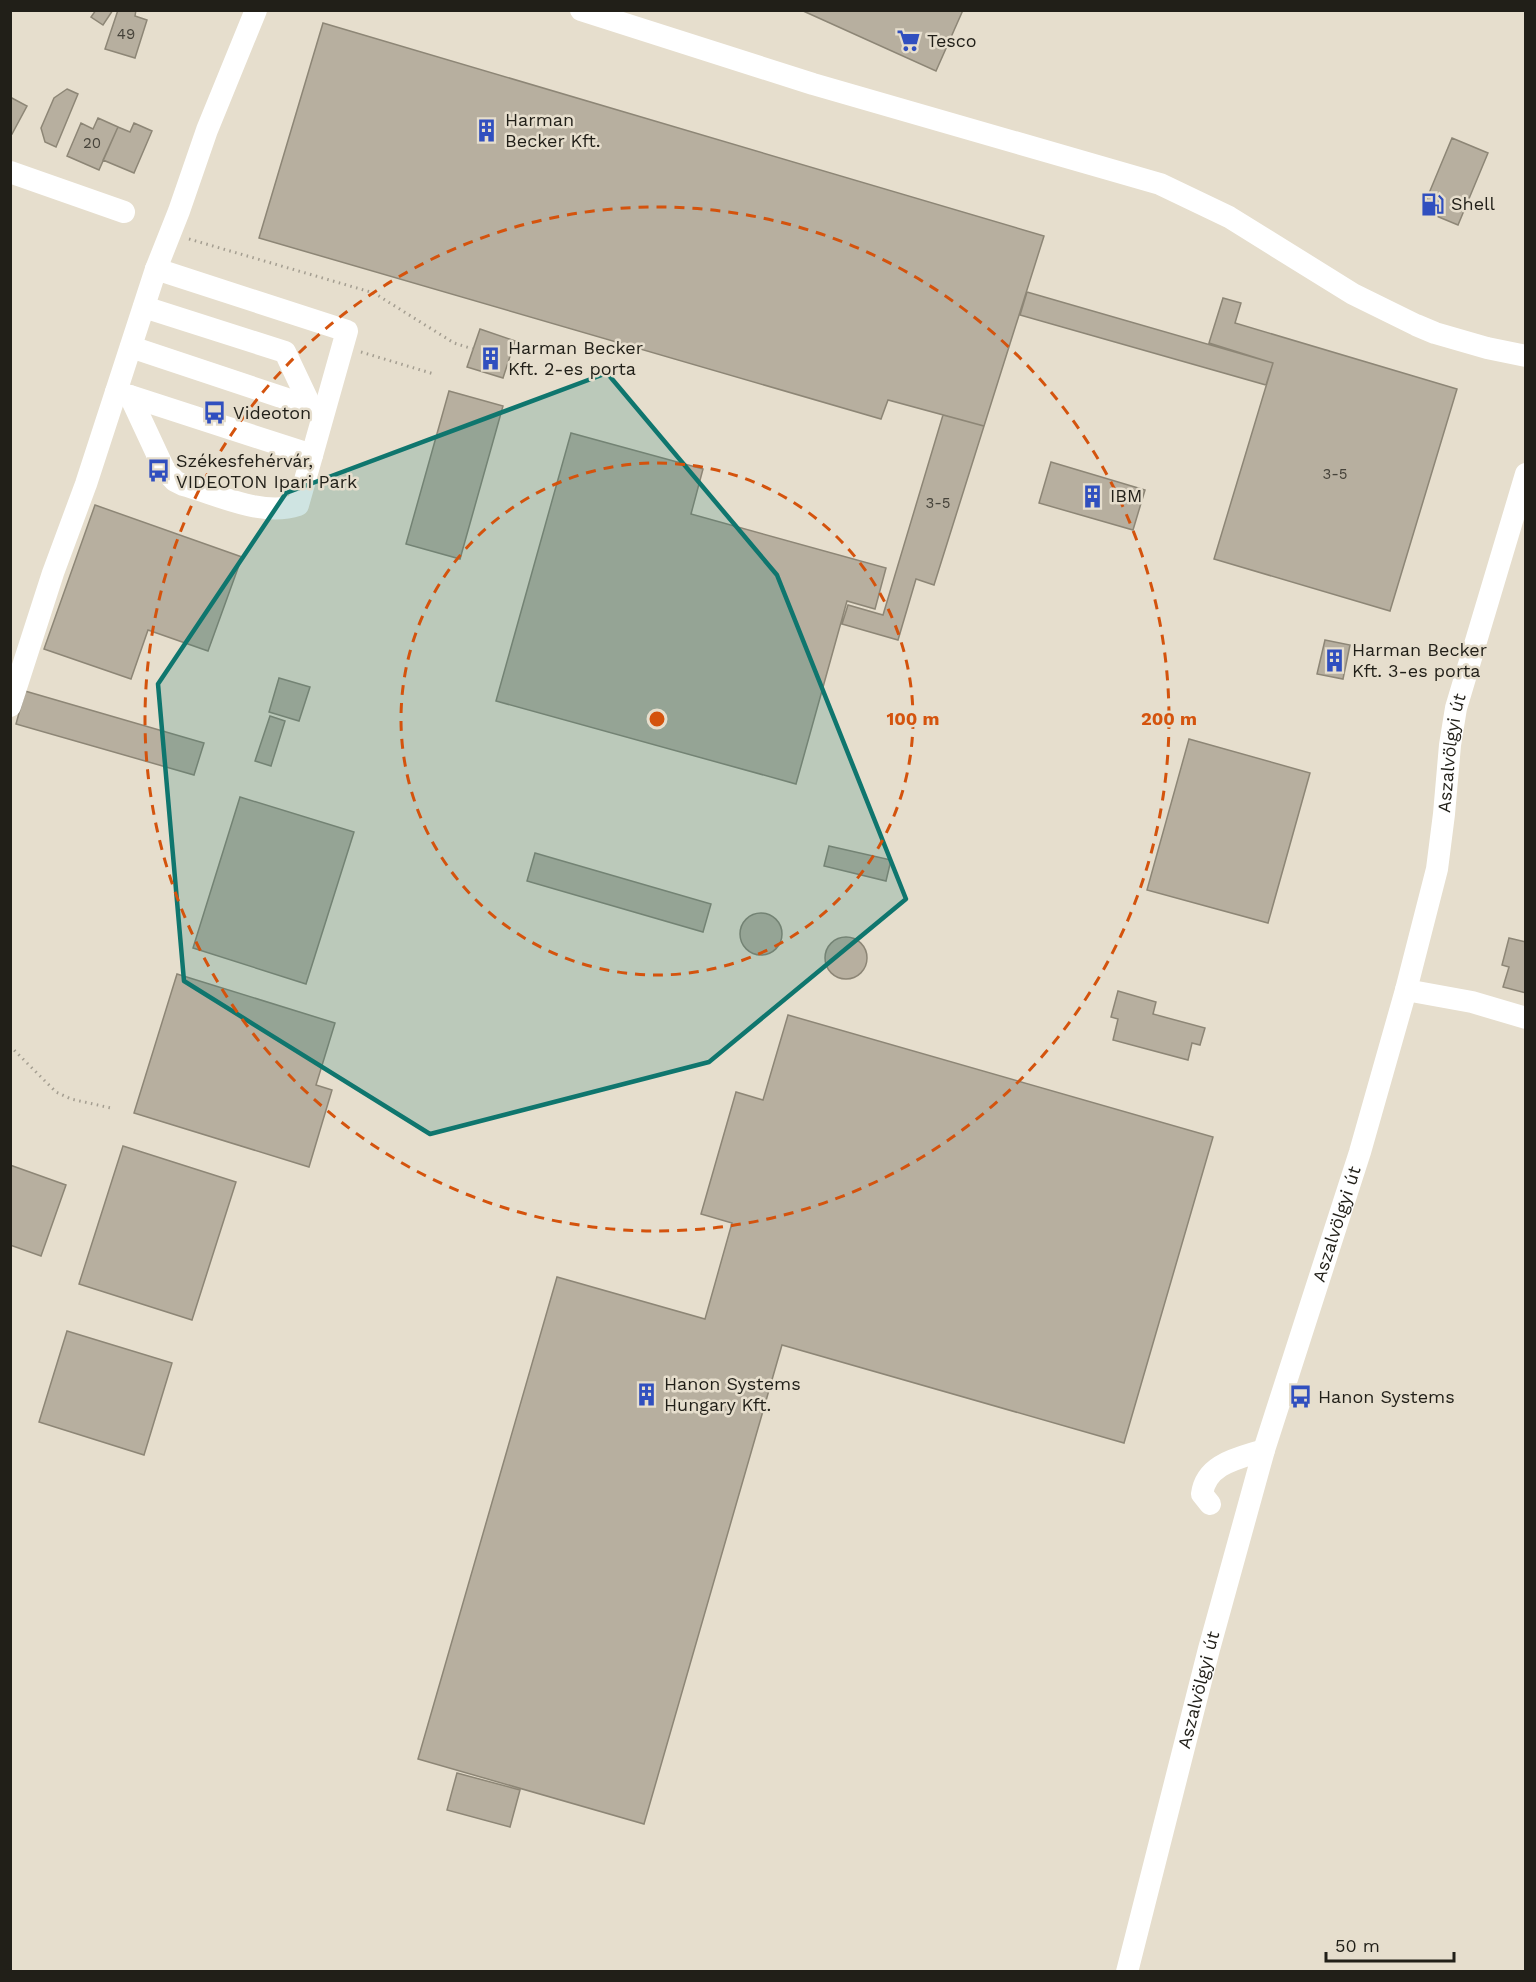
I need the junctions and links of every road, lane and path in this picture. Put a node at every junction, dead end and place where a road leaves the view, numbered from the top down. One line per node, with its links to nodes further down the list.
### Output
1 (256, 10): 5 (street)
2 (581, 10): 10 (street)
3 (10, 172): 4 (street)
4 (124, 212)
5 (170, 233): 6 (street); 9 (path)
6 (156, 269): 7 (street); 12 (street)
7 (144, 307): 8 (street); 12 (street)
8 (131, 347): 11 (street); 12 (street)
9 (473, 349)
10 (1526, 356)
11 (123, 394): 13 (street); 13 (street); 15 (street)
12 (318, 409): 13 (street)
13 (312, 455)
14 (1526, 474): 16 (street, Aszalvölgyi út)
15 (10, 706)
16 (1407, 990): 17 (street); 20 (street, Aszalvölgyi út)
17 (1526, 1018)
18 (10, 1046): 19 (path)
19 (111, 1108)
20 (1264, 1449): 21 (street); 22 (street, Aszalvölgyi út)
21 (1210, 1504)
22 (1127, 1971)

